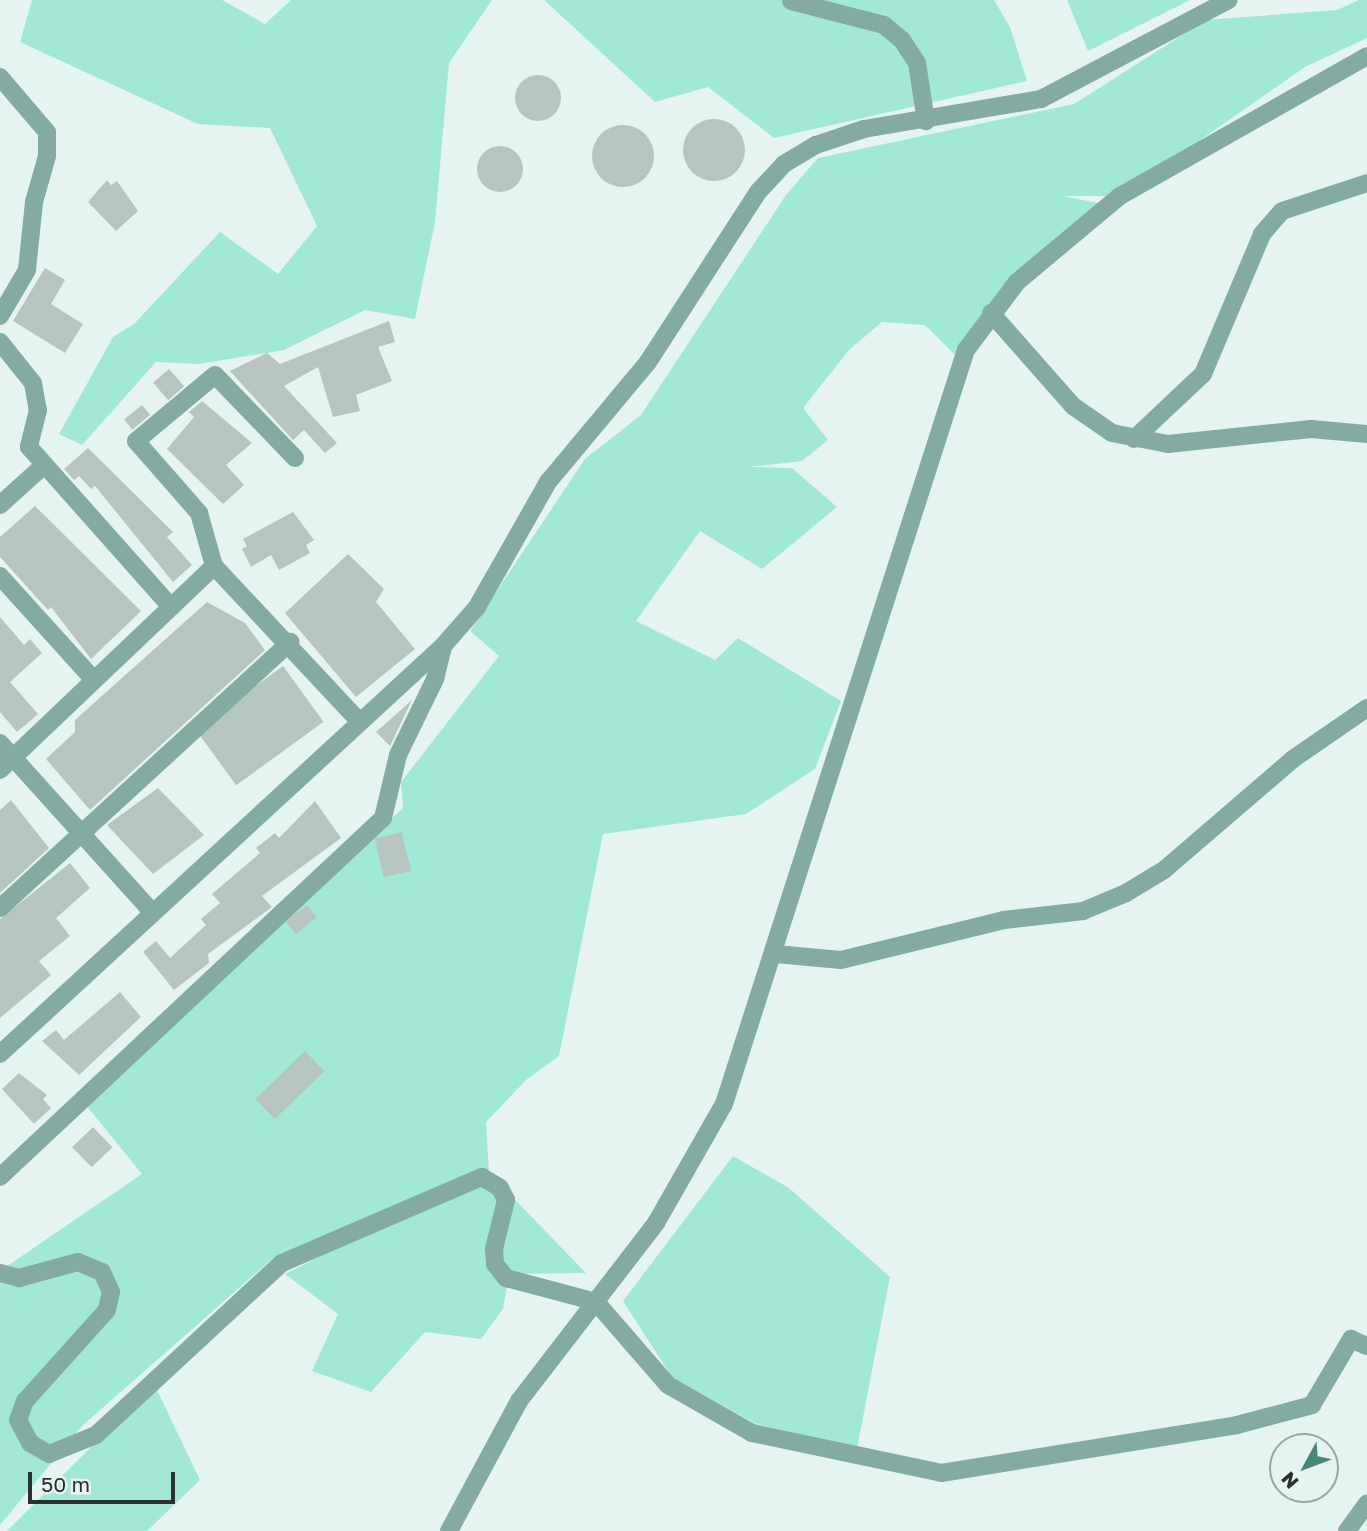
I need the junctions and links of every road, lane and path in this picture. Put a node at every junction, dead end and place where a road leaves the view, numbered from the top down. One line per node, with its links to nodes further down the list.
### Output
1 (1229, 0): 5 (street)
2 (791, 1): 5 (street)
3 (1367, 56): 7 (street)
4 (0, 78): 8 (street)
5 (926, 121): 19 (street)
6 (1367, 183): 11 (street)
7 (991, 313): 11 (street); 28 (street)
8 (0, 316)
9 (0, 342): 13 (street)
10 (1367, 434): 11 (street)
11 (1133, 439)
12 (295, 458): 15 (street)
13 (42, 467): 14 (street); 17 (street)
14 (0, 505)
15 (214, 566): 17 (street); 18 (street)
16 (0, 576): 20 (street)
17 (171, 607): 20 (street)
18 (290, 642): 22 (street); 25 (street)
19 (443, 646): 22 (street); 30 (street)
20 (94, 680): 24 (street)
21 (1367, 708): 28 (street)
22 (359, 721): 27 (street)
23 (0, 743): 24 (street)
24 (7, 764): 25 (street)
25 (80, 834): 26 (street); 27 (street)
26 (0, 908)
27 (152, 912): 29 (street)
28 (776, 954): 32 (street)
29 (0, 1054)
30 (0, 1177)
31 (0, 1273): 32 (street)
32 (596, 1303): 33 (street); 35 (street)
33 (1367, 1346)
34 (1367, 1503): 36 (street)
35 (449, 1531)
36 (1347, 1531)

